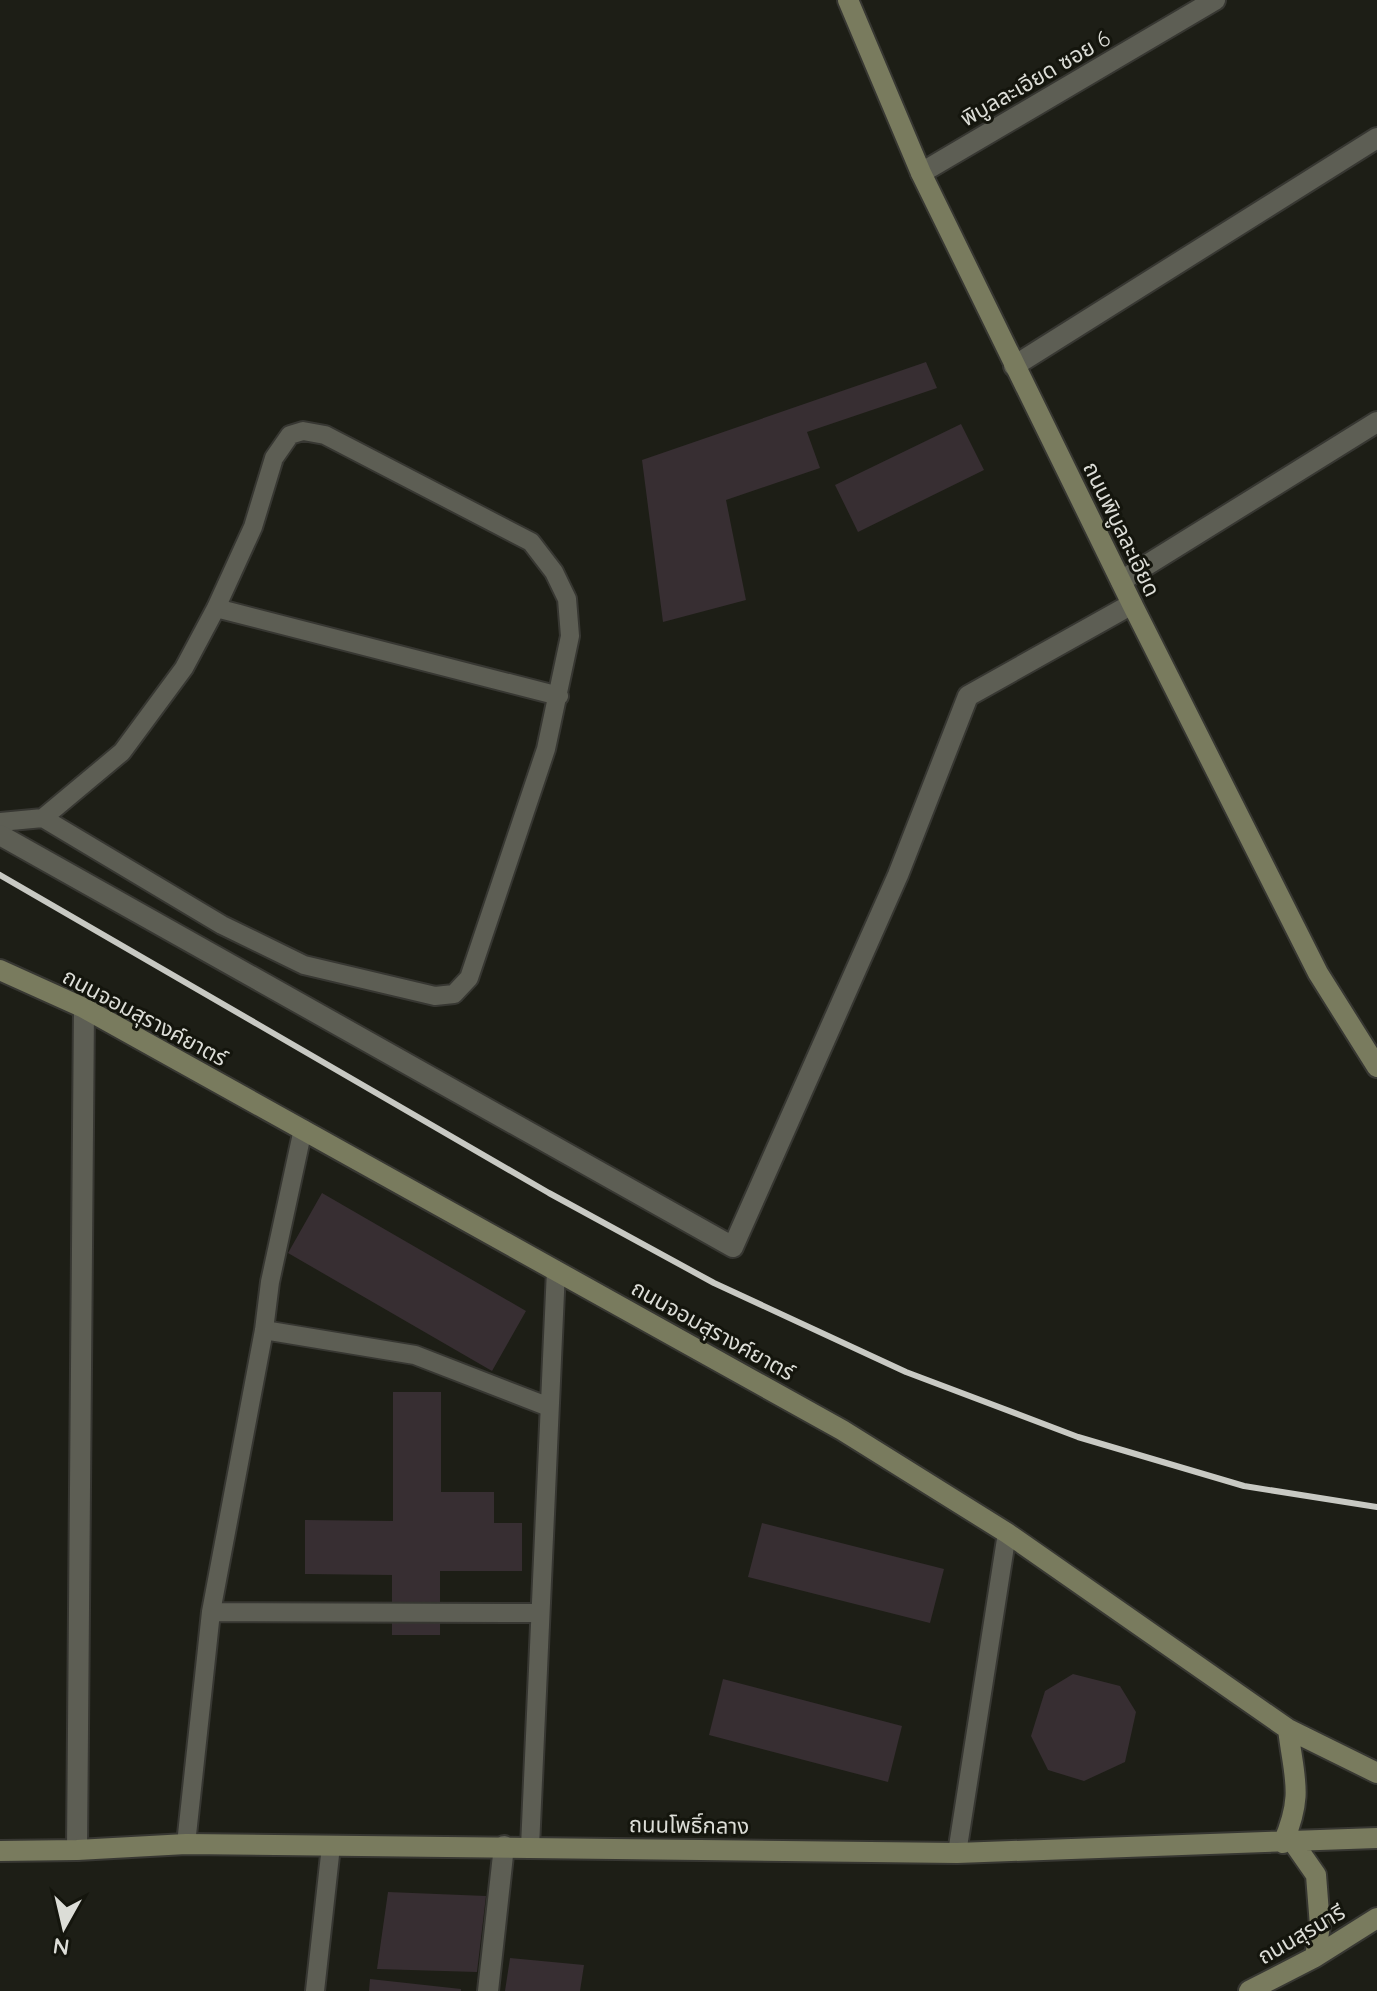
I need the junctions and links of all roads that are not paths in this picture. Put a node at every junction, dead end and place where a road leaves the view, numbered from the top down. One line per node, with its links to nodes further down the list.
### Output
1 (848, 0): 4 (main road, ถนนพิบูลละเอียด)
2 (1215, 0): 4 (street, พิบูลละเอียด ซอย 6)
3 (1377, 138): 5 (street)
4 (921, 173): 5 (main road, ถนนพิบูลละเอียด)
5 (1014, 366): 7 (main road, ถนนพิบูลละเอียด)
6 (1377, 422): 7 (street)
7 (1121, 581): 8 (main road, ถนนพิบูลละเอียด)
8 (1132, 604): 13 (street); 16 (main road, ถนนพิบูลละเอียด)
9 (216, 608): 10 (lane); 10 (lane); 11 (lane)
10 (559, 696): 11 (lane)
11 (43, 818): 12 (lane)
12 (0, 822)
13 (0, 835)
14 (0, 970): 15 (main road, ถนนจอมสุรางค์ยาตร์)
15 (84, 1008): 17 (main road, ถนนจอมสุรางค์ยาตร์); 32 (street)
16 (1377, 1067)
17 (303, 1129): 18 (main road, ถนนจอมสุรางค์ยาตร์); 19 (lane)
18 (556, 1270): 20 (lane); 21 (main road, ถนนจอมสุรางค์ยาตร์)
19 (264, 1330): 20 (lane); 22 (lane)
20 (549, 1407): 23 (lane)
21 (1007, 1533): 24 (main road, ถนนจอมสุรางค์ยาตร์); 34 (lane)
22 (211, 1612): 23 (lane); 28 (lane)
23 (539, 1613): 31 (lane)
24 (1288, 1729): 25 (main road, ถนนจอมสุรางค์ยาตร์); 27 (main road)
25 (1377, 1773)
26 (1377, 1838): 27 (main road, ถนนโพธิ์กลาง)
27 (1288, 1842): 34 (main road, ถนนโพธิ์กลาง); 36 (main road)
28 (186, 1844): 29 (main road, ถนนโพธิ์กลาง); 32 (main road, ถนนโพธิ์กลาง)
29 (331, 1846): 30 (main road, ถนนโพธิ์กลาง); 37 (lane)
30 (504, 1846): 31 (main road, ถนนโพธิ์กลาง); 38 (street)
31 (530, 1847): 34 (main road, ถนนโพธิ์กลาง)
32 (77, 1850): 33 (main road, ถนนโพธิ์กลาง)
33 (0, 1851)
34 (957, 1853)
35 (1377, 1918): 36 (main road, ถนนสุรนารี)
36 (1315, 1957): 39 (main road, ถนนสุรนารี)
37 (315, 1991)
38 (488, 1991)
39 (1249, 1991)

